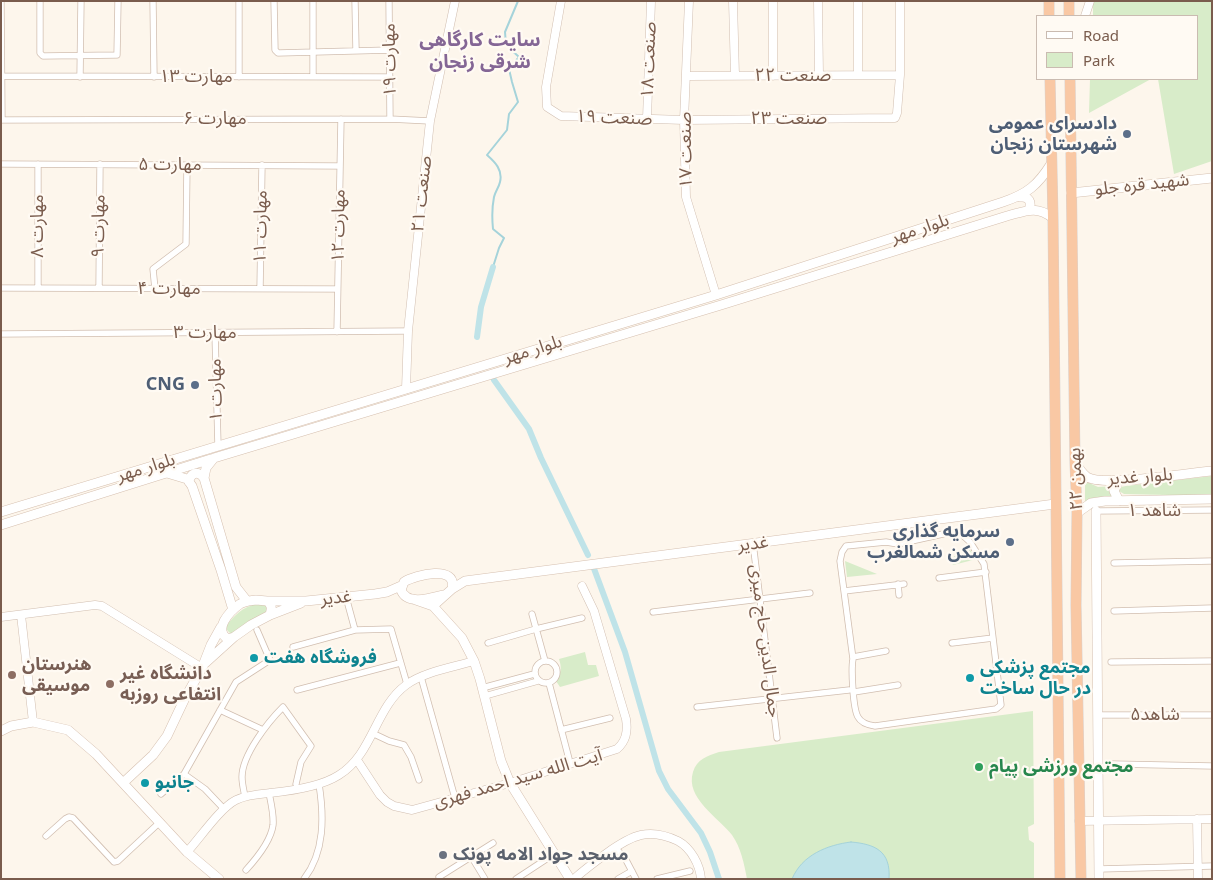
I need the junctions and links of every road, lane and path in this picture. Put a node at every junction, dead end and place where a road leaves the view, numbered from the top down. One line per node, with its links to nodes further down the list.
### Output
1 (2, 1): 32 (street)
2 (40, 1): 29 (street)
3 (81, 1): 29 (street)
4 (118, 1): 29 (street)
5 (153, 1): 38 (street)
6 (239, 1): 39 (street)
7 (274, 1): 28 (street)
8 (313, 1): 28 (street)
9 (355, 1): 26 (street)
10 (389, 1): 27 (street, مهارت ۱۹)
11 (455, 1): 49 (street, صنعت ۲۱)
12 (562, 1): 46 (street, صنعت ۱۹)
13 (651, 1): 46 (street, صنعت ۱۸)
14 (689, 1): 33 (street, صنعت ۱۷)
15 (733, 1): 34 (street)
16 (772, 1): 35 (street)
17 (818, 1): 36 (street)
18 (858, 1): 30 (street)
19 (900, 1): 31 (street)
20 (1049, 1): 23 (highway)
21 (1069, 1): 24 (highway)
22 (1090, 1): 25 (street)
23 (1049, 15)
24 (1069, 15)
25 (1085, 15)
26 (356, 50): 27 (street); 28 (street)
27 (390, 50): 41 (street, مهارت ۱۹)
28 (314, 52): 40 (street)
29 (80, 56): 37 (street)
30 (858, 75): 31 (street, صنعت ۲۲); 36 (street, صنعت ۲۲)
31 (900, 75): 48 (street, صنعت ۲۳)
32 (2, 76): 37 (street, مهارت ۱۳); 47 (street)
33 (687, 76): 34 (street, صنعت ۲۲); 48 (street, صنعت ۱۷)
34 (735, 76): 35 (street, صنعت ۲۲)
35 (773, 76): 36 (street, صنعت ۲۲)
36 (818, 76)
37 (80, 77): 38 (street, مهارت ۱۳)
38 (154, 77): 39 (street, مهارت ۱۳)
39 (239, 77): 40 (street, مهارت ۱۳)
40 (313, 77): 41 (street, مهارت ۱۳)
41 (390, 77): 45 (street, مهارت ۱۹)
42 (1050, 80): 53 (highway, ۲۲ بهمن)
43 (1070, 80): 58 (highway, ۲۲ بهمن)
44 (341, 119): 45 (street, مهارت ۶); 47 (street, مهارت ۶); 56 (street, مهارت ۱۲)
45 (390, 119): 49 (street, مهارت ۶)
46 (647, 119): 48 (street, صنعت ۱۹)
47 (2, 120)
48 (684, 120): 68 (street, صنعت ۱۷)
49 (430, 121): 70 (street, صنعت ۲۱)
50 (1, 164): 51 (street, مهارت ۵)
51 (38, 164): 52 (street, مهارت ۵); 63 (street, مهارت ۸)
52 (100, 164): 54 (street, مهارت ۵); 64 (street, مهارت ۹)
53 (1051, 164): 59 (main road, بلوار مهر); 61 (highway, ۲۲ بهمن)
54 (186, 165): 55 (street, مهارت ۵); 65 (street)
55 (262, 165): 56 (street, مهارت ۵); 66 (street, مهارت ۱۱)
56 (340, 166): 67 (street, مهارت ۱۲)
57 (1212, 178): 58 (main road, شهید قره جلو)
58 (1071, 193): 78 (highway, ۲۲ بهمن)
59 (1020, 197): 60 (main road); 68 (main road, بلوار مهر)
60 (1029, 210): 61 (main road); 74 (main road, بلوار مهر)
61 (1053, 218): 88 (highway, ۲۲ بهمن)
62 (1, 288): 63 (street, مهارت ۴)
63 (38, 288): 64 (street, مهارت ۴)
64 (99, 288): 65 (street, مهارت ۴)
65 (155, 289): 66 (street, مهارت ۴)
66 (260, 289): 67 (street, مهارت ۴)
67 (338, 289): 69 (street, مهارت ۱۲)
68 (716, 295): 73 (main road, بلوار مهر)
69 (337, 332): 70 (street, مهارت ۳); 71 (street, مهارت ۳)
70 (408, 332): 75 (street, صنعت ۲۱)
71 (215, 333): 72 (street, مهارت ۳); 76 (street, مهارت ۱)
72 (1, 334)
73 (506, 359): 74 (main road); 75 (main road, بلوار مهر)
74 (509, 369): 77 (main road, بلوار مهر)
75 (406, 389): 76 (main road, بلوار مهر)
76 (218, 446): 84 (main road, بلوار مهر)
77 (214, 458): 80 (main road, بلوار مهر); 81 (main road)
78 (1075, 462): 82 (main road, بلوار غدیر); 92 (highway, ۲۲ بهمن)
79 (1212, 471): 82 (main road, بلوار غدیر)
80 (167, 473): 83 (main road); 86 (main road, بلوار مهر)
81 (204, 478): 83 (main road); 115 (main road)
82 (1119, 480): 87 (main road)
83 (189, 482): 120 (main road)
84 (74, 490): 86 (main road); 91 (main road, بلوار مهر)
85 (1212, 499): 87 (main road, بلوار غدیر)
86 (78, 501): 94 (main road, بلوار مهر)
87 (1119, 501): 92 (main road, بلوار غدیر)
88 (1055, 504): 93 (main road, غدیر); 147 (highway, ۲۲ بهمن)
89 (1212, 510): 90 (street, شاهد ۱)
90 (1096, 511): 160 (main road)
91 (1, 512)
92 (1077, 513): 145 (highway, ۲۲ بهمن)
93 (907, 524): 95 (street); 96 (main road, غدیر)
94 (1, 525)
95 (910, 542): 99 (street); 106 (street)
96 (753, 544): 102 (main road, غدیر); 113 (street, جمال الدین حاج میری)
97 (1212, 561): 98 (street)
98 (1114, 563)
99 (986, 572): 101 (street); 133 (street)
100 (451, 578): 102 (main road, غدیر); 103 (main road, غدیر); 105 (main road)
101 (939, 578)
102 (465, 581): 105 (main road, غدیر)
103 (402, 585): 107 (main road, غدیر); 111 (main road)
104 (582, 586): 174 (street, آیت الله سید احمد فهری)
105 (452, 589): 109 (main road, غدیر)
106 (844, 591): 110 (street); 138 (street)
107 (387, 592): 111 (main road); 112 (main road, غدیر)
108 (810, 592): 113 (street)
109 (443, 595): 114 (main road); 118 (main road)
110 (899, 595)
111 (404, 596): 114 (main road)
112 (346, 597): 117 (main road, غدیر); 131 (street)
113 (760, 598): 122 (street); 156 (street, جمال الدین حاج میری)
114 (413, 600): 118 (main road)
115 (247, 601): 116 (main road, غدیر); 120 (main road)
116 (267, 601): 117 (main road, غدیر); 123 (main road)
117 (306, 601): 123 (main road)
118 (433, 606): 139 (main road)
119 (1212, 608): 121 (street)
120 (233, 610): 128 (main road)
121 (1114, 611)
122 (653, 612)
123 (270, 614): 132 (main road)
124 (532, 614): 129 (street)
125 (21, 615): 126 (street); 144 (street); 162 (street)
126 (1, 617)
127 (582, 618): 129 (street)
128 (221, 627): 132 (main road); 144 (main road)
129 (536, 629): 134 (street); 140 (street)
130 (257, 630): 158 (street)
131 (355, 630): 136 (street); 143 (street)
132 (234, 637): 144 (main road)
133 (993, 638): 135 (street); 154 (street)
134 (488, 643)
135 (952, 643)
136 (293, 647)
137 (886, 651): 138 (street)
138 (853, 657): 154 (street)
139 (474, 661): 148 (street); 155 (main road)
140 (545, 661): 146 (street); 150 (street)
141 (1212, 661): 142 (street)
142 (1111, 662)
143 (400, 663): 151 (street); 153 (street)
144 (203, 667): 175 (main road)
145 (1078, 671): 147 (highway); 185 (highway, ۲۲ بهمن)
146 (534, 674): 149 (street); 155 (street)
147 (1058, 676): 211 (highway, ۲۲ بهمن)
148 (421, 677): 151 (street); 181 (street)
149 (538, 681): 150 (street); 155 (street)
150 (549, 683): 164 (street)
151 (407, 684): 166 (street)
152 (898, 685): 154 (street)
153 (297, 690)
154 (852, 691): 156 (street)
155 (484, 692): 174 (main road)
156 (772, 698): 157 (street); 167 (street, جمال الدین حاج میری)
157 (697, 707)
158 (220, 710): 163 (street); 172 (street)
159 (1212, 715): 160 (street, شاهد۵)
160 (1098, 716): 186 (main road)
161 (610, 718): 164 (street)
162 (33, 722): 165 (main road); 175 (main road)
163 (263, 730): 176 (street); 180 (street)
164 (561, 730): 168 (street)
165 (1, 731)
166 (372, 733): 169 (street); 173 (street)
167 (777, 738)
168 (568, 759)
169 (357, 760): 177 (street); 181 (street, آیت الله سید احمد فهری)
170 (1113, 764): 171 (street)
171 (1212, 766)
172 (184, 774): 179 (street); 182 (street)
173 (419, 780)
174 (510, 783): 181 (street, آیت الله سید احمد فهری); 192 (main road)
175 (123, 784): 187 (main road)
176 (296, 784)
177 (319, 784): 178 (street); 202 (street)
178 (269, 793): 180 (street); 197 (street)
179 (161, 794)
180 (245, 797): 182 (street)
181 (456, 798)
182 (224, 809): 191 (street)
183 (1197, 819): 184 (street); 186 (street); 195 (street)
184 (1212, 819)
185 (1080, 821): 186 (street); 212 (highway, ۲۲ بهمن)
186 (1098, 821): 196 (main road)
187 (160, 822): 188 (street); 191 (main road)
188 (46, 836)
189 (493, 843): 193 (street)
190 (615, 847): 198 (street); 206 (street); 210 (street)
191 (187, 852): 201 (main road)
192 (554, 854): 204 (street); 205 (main road)
193 (471, 856): 200 (street); 203 (street)
194 (1212, 866): 195 (street)
195 (1198, 867): 196 (street); 214 (street)
196 (1099, 869): 213 (main road)
197 (246, 870)
198 (632, 871): 207 (street); 208 (street)
199 (690, 871): 209 (street)
200 (439, 877)
201 (219, 879)
202 (304, 879)
203 (485, 879)
204 (516, 879)
205 (570, 879)
206 (574, 879)
207 (618, 879)
208 (636, 879)
209 (657, 879)
210 (701, 879)
211 (1060, 879)
212 (1081, 879)
213 (1099, 879)
214 (1198, 879)

